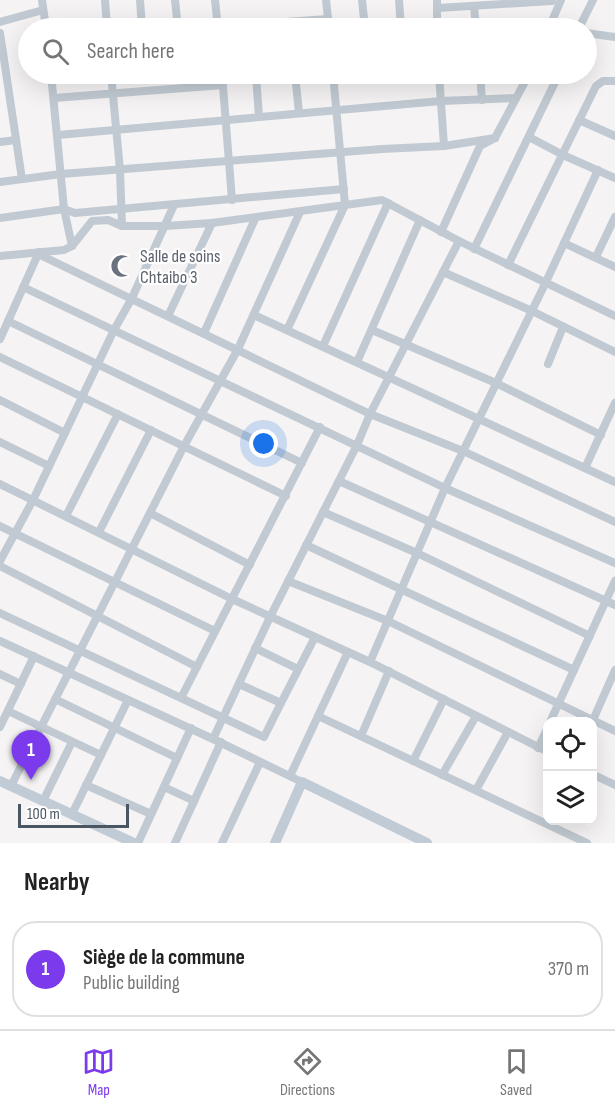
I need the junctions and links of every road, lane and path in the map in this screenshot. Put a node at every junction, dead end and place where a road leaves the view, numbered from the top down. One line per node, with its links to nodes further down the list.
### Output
1 (42, 0): 14 (street)
2 (105, 0): 17 (street)
3 (140, 0): 18 (street)
4 (175, 0): 19 (street)
5 (215, 0): 20 (street)
6 (326, 0): 21 (street)
7 (362, 0): 22 (street)
8 (399, 0): 23 (street)
9 (552, 0): 13 (street); 15 (street)
10 (561, 0): 15 (street)
11 (593, 0): 25 (street)
12 (437, 4): 13 (street)
13 (474, 6): 24 (street)
14 (44, 10): 16 (street); 26 (street)
15 (554, 16)
16 (45, 18)
17 (106, 18)
18 (141, 18)
19 (177, 18)
20 (217, 18)
21 (328, 18)
22 (364, 18)
23 (400, 18)
24 (475, 18)
25 (584, 18)
26 (0, 22)
27 (0, 33): 30 (street)
28 (597, 35): 29 (street)
29 (615, 37)
30 (2, 63): 47 (street)
31 (615, 81): 53 (street)
32 (52, 84): 43 (street)
33 (112, 84): 42 (street)
34 (257, 84): 51 (street)
35 (296, 84): 50 (street)
36 (334, 84): 49 (street)
37 (440, 84): 46 (street)
38 (481, 84): 45 (street)
39 (524, 84): 44 (street)
40 (554, 84): 57 (street)
41 (223, 85): 42 (street); 52 (street)
42 (113, 94): 43 (street); 54 (street)
43 (54, 98): 55 (street)
44 (516, 98): 45 (street); 58 (street)
45 (482, 100): 46 (street)
46 (441, 102): 49 (street); 61 (street)
47 (10, 106): 48 (street); 59 (street)
48 (0, 107)
49 (337, 110): 50 (street); 62 (street)
50 (299, 113): 51 (street)
51 (259, 117): 52 (street)
52 (227, 120): 54 (street); 64 (street)
53 (579, 120): 56 (street); 63 (street)
54 (116, 130): 55 (street); 65 (street)
55 (58, 135): 67 (street)
56 (615, 136)
57 (529, 137): 63 (street); 90 (street)
58 (495, 138): 61 (street); 86 (street)
59 (16, 140): 60 (street); 69 (street)
60 (0, 142)
61 (444, 146): 62 (street)
62 (341, 152): 64 (street); 71 (street)
63 (563, 155): 66 (street); 94 (street)
64 (230, 161): 65 (street); 72 (street)
65 (120, 170): 67 (street); 77 (street)
66 (598, 170): 68 (street); 88 (street)
67 (61, 174): 69 (street); 76 (street)
68 (615, 178)
69 (22, 179): 70 (street)
70 (0, 182)
71 (344, 189): 72 (street); 75 (street)
72 (232, 200): 74 (street)
73 (388, 203): 75 (street); 82 (street); 112 (street)
74 (174, 205): 77 (street); 85 (street)
75 (345, 205): 78 (street); 107 (street)
76 (64, 209): 77 (street); 79 (street); 89 (street)
77 (121, 209): 84 (street)
78 (300, 212): 81 (street); 101 (street)
79 (0, 218)
80 (615, 218): 93 (street)
81 (255, 219): 83 (street); 109 (street)
82 (420, 220): 86 (street); 108 (street)
83 (212, 223): 85 (street); 102 (street)
84 (122, 226): 85 (street); 89 (street)
85 (165, 226): 99 (street)
86 (441, 232): 87 (street)
87 (459, 241): 90 (street); 96 (street)
88 (564, 243): 93 (street); 97 (street)
89 (72, 246): 91 (street)
90 (474, 249): 94 (street)
91 (38, 253): 92 (street); 98 (street); 99 (street)
92 (0, 256)
93 (596, 257): 95 (street)
94 (508, 265): 97 (street)
95 (615, 267)
96 (443, 272): 100 (street); 111 (street)
97 (545, 284): 100 (street); 103 (street)
98 (23, 287): 104 (street); 106 (street)
99 (132, 298): 102 (street); 106 (street)
100 (532, 311): 105 (street); 121 (street)
101 (255, 315): 107 (street); 113 (street)
102 (168, 316): 109 (street)
103 (615, 316)
104 (8, 321): 110 (street); 117 (street)
105 (563, 327): 114 (street); 118 (street)
106 (114, 330): 117 (street); 120 (street)
107 (287, 330): 112 (street)
108 (372, 330): 111 (street); 116 (street)
109 (204, 333): 113 (street)
110 (0, 339)
111 (405, 345): 119 (street); 121 (street)
112 (323, 346): 116 (street)
113 (238, 349): 120 (street); 127 (street)
114 (615, 352)
115 (0, 357): 122 (street)
116 (357, 362): 119 (street)
117 (98, 364): 122 (street); 125 (street)
118 (549, 364)
119 (389, 377): 127 (street); 128 (street)
120 (220, 381): 125 (street); 129 (street)
121 (496, 383): 128 (street); 132 (street)
122 (83, 397): 126 (street); 131 (street)
123 (0, 400): 131 (street)
124 (615, 403): 132 (street)
125 (202, 413): 135 (street); 137 (street)
126 (118, 414): 130 (street); 148 (street)
127 (370, 414): 134 (street); 136 (street)
128 (479, 418): 136 (street); 139 (street)
129 (320, 427): 134 (street); 137 (street)
130 (151, 430): 135 (street); 152 (street)
131 (65, 433): 138 (street)
132 (601, 435): 139 (street)
133 (0, 442): 138 (street)
134 (357, 445): 140 (street); 143 (street)
135 (184, 446): 144 (street); 147 (street)
136 (463, 451): 143 (street); 150 (street)
137 (302, 463): 144 (street)
138 (49, 466): 145 (street)
139 (585, 468): 141 (street)
140 (339, 480): 146 (street); 149 (street)
141 (615, 482)
142 (0, 484): 145 (street)
143 (445, 488): 149 (street); 157 (street)
144 (286, 496): 159 (street)
145 (33, 500): 148 (street); 153 (street)
146 (323, 512): 154 (street); 156 (street)
147 (150, 513): 155 (street); 159 (street)
148 (66, 516): 152 (street)
149 (431, 522): 156 (street); 165 (street)
150 (615, 522)
151 (0, 526): 153 (street)
152 (99, 532): 155 (street)
153 (15, 533): 158 (street); 160 (street)
154 (306, 545): 161 (street); 163 (street)
155 (132, 548): 160 (street); 164 (street)
156 (417, 553): 163 (street); 172 (street)
157 (615, 563)
158 (0, 564): 168 (street)
159 (250, 565): 164 (street)
160 (115, 581): 168 (street); 171 (street)
161 (288, 581): 169 (street); 170 (street)
162 (615, 581): 165 (street)
163 (402, 590): 170 (street); 182 (street)
164 (232, 599): 169 (street); 171 (street)
165 (606, 601): 166 (street); 172 (street)
166 (615, 606)
167 (0, 613): 176 (street)
168 (98, 615): 176 (street); 180 (street)
169 (270, 616): 173 (street); 175 (street)
170 (388, 621): 179 (street); 194 (street)
171 (215, 631): 180 (street)
172 (590, 636): 182 (street)
173 (315, 637): 177 (street); 181 (street)
174 (0, 641): 178 (street)
175 (255, 648): 181 (street); 188 (street)
176 (80, 650): 185 (street); 189 (street)
177 (348, 652): 179 (street); 196 (street)
178 (34, 656): 185 (street); 187 (street)
179 (370, 662): 184 (street)
180 (197, 667): 189 (street)
181 (298, 669): 193 (street)
182 (574, 670): 194 (street)
183 (615, 670): 201 (street)
184 (389, 671): 191 (street); 209 (street)
185 (69, 672): 190 (street); 192 (street)
186 (0, 674): 187 (street)
187 (21, 684): 195 (street)
188 (239, 684): 193 (street); 198 (street)
189 (181, 698): 198 (street)
190 (55, 699): 204 (street); 205 (street)
191 (444, 699): 197 (street); 217 (street)
192 (128, 700): 205 (street); 206 (street)
193 (281, 704): 198 (street)
194 (558, 704): 199 (street); 200 (street)
195 (8, 711): 203 (street); 204 (street)
196 (318, 716): 209 (street); 220 (street)
197 (476, 716): 208 (street); 219 (street)
198 (223, 717): 211 (street)
199 (552, 717)
200 (586, 717)
201 (594, 717)
202 (597, 722): 207 (street)
203 (0, 727)
204 (40, 728): 212 (street); 226 (street)
205 (114, 728): 215 (street); 216 (street)
206 (191, 729): 211 (street); 216 (street)
207 (615, 731)
208 (508, 732): 213 (street); 228 (street)
209 (361, 736): 217 (street)
210 (543, 738): 213 (street)
211 (217, 741): 218 (street); 230 (street)
212 (72, 742): 215 (street); 229 (street)
213 (538, 748): 214 (street)
214 (543, 750)
215 (101, 755): 224 (street)
216 (177, 758): 227 (street)
217 (413, 761): 219 (street)
218 (260, 762): 220 (street); 235 (street)
219 (442, 775): 228 (street)
220 (290, 776): 223 (street)
221 (597, 776): 225 (street)
222 (0, 781): 226 (street)
223 (302, 782): 236 (street); 237 (street)
224 (86, 785): 231 (street); 232 (street)
225 (615, 785)
226 (11, 786): 229 (street)
227 (164, 787): 230 (street); 232 (street)
228 (476, 790): 238 (street)
229 (43, 801): 231 (street)
230 (194, 801): 234 (street)
231 (72, 814): 233 (street)
232 (151, 814): 233 (street)
233 (136, 843)
234 (175, 843)
235 (222, 843)
236 (275, 843)
237 (427, 843)
238 (587, 843)

